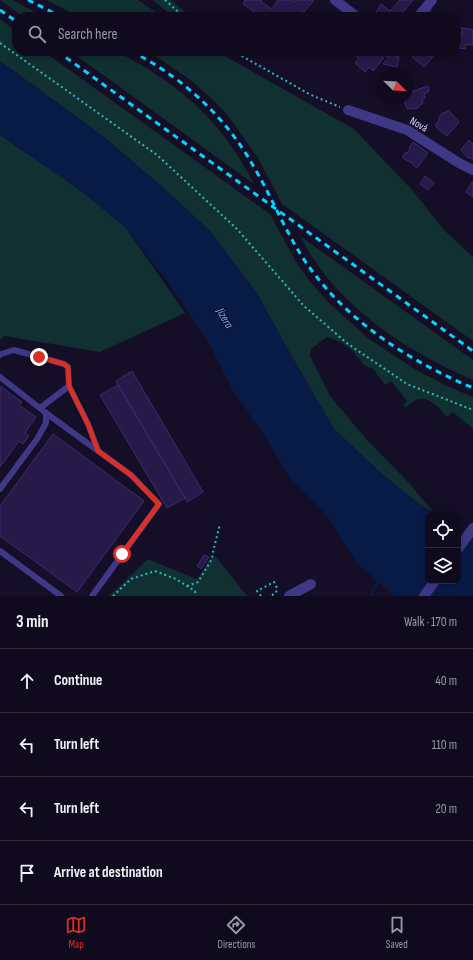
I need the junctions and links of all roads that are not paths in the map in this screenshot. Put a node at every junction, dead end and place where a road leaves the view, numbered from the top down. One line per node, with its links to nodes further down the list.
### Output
1 (335, 0): 3 (street)
2 (432, 0): 4 (street)
3 (351, 12)
4 (422, 12)
5 (348, 110): 6 (street, Nová)
6 (473, 170)
7 (0, 355): 9 (lane)
8 (0, 377): 10 (lane)
9 (69, 386): 10 (lane); 12 (lane)
10 (40, 408): 11 (lane)
11 (46, 413): 12 (lane); 13 (lane)
12 (98, 451): 20 (lane)
13 (0, 489)
14 (473, 528): 15 (street)
15 (459, 548)
16 (0, 551): 19 (lane)
17 (311, 584): 21 (street)
18 (433, 584): 22 (street)
19 (61, 596)
20 (92, 596)
21 (289, 596)
22 (424, 596)

